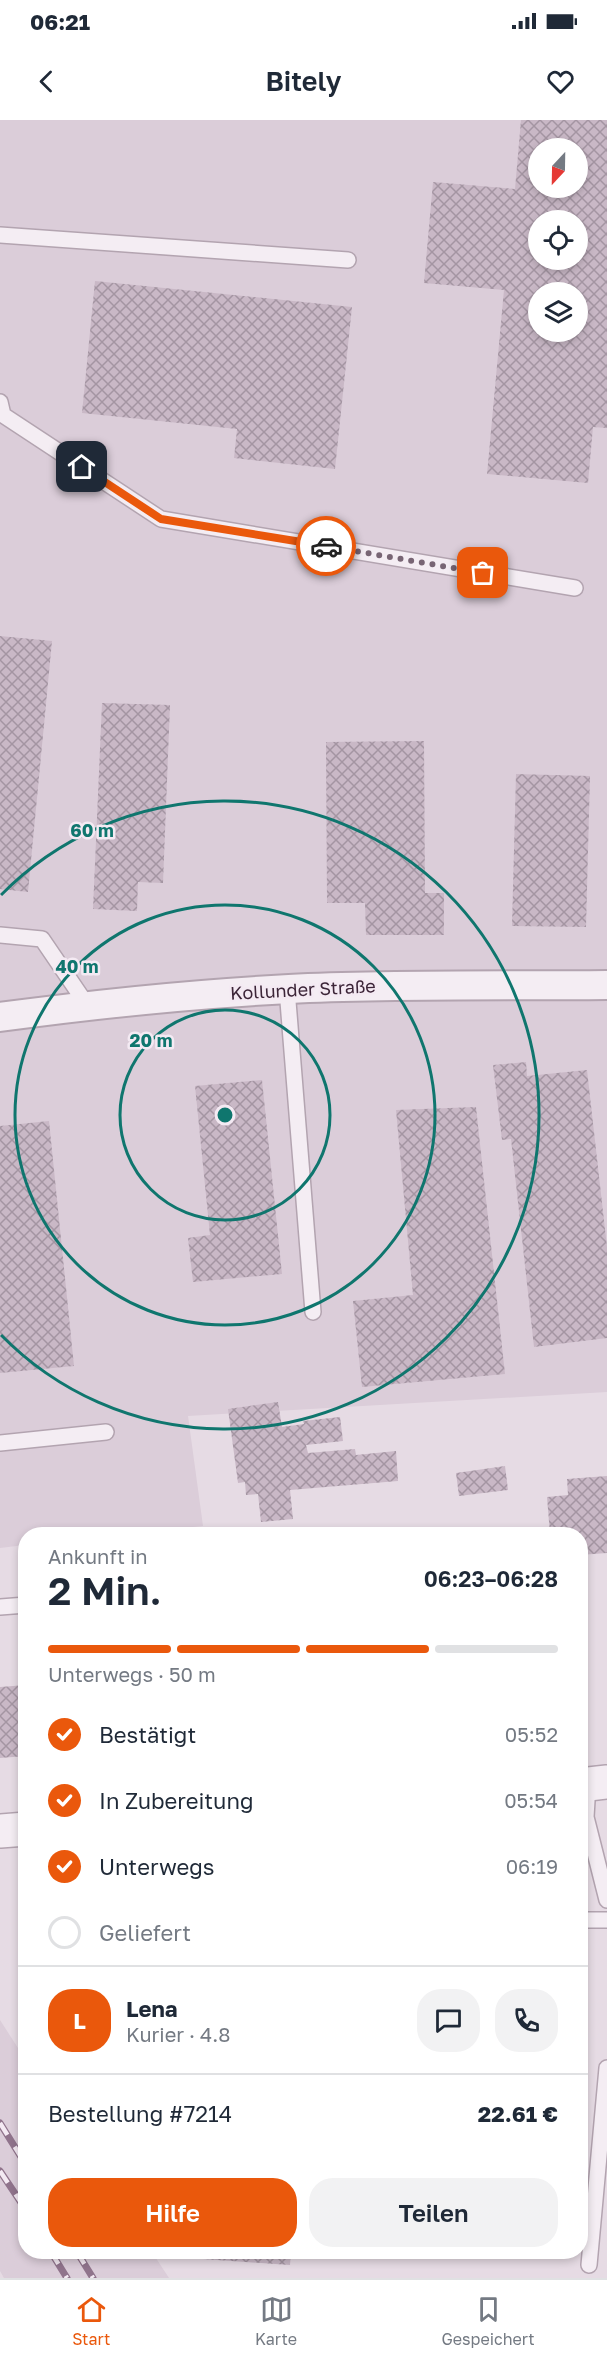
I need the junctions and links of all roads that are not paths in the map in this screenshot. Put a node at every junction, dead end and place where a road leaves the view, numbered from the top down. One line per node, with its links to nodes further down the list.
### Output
1 (0, 235): 2 (lane)
2 (348, 260)
3 (0, 402): 4 (lane)
4 (575, 588)
5 (0, 935): 8 (lane)
6 (607, 986): 7 (street, Kollunder Straße)
7 (287, 989): 8 (street, Kollunder Straße); 10 (lane)
8 (87, 1005): 9 (street, Kollunder Straße)
9 (0, 1017)
10 (312, 1312)
11 (106, 1432): 12 (lane)
12 (0, 1443)
13 (18, 1606): 14 (lane)
14 (0, 1607)
15 (592, 1784): 16 (lane)
16 (588, 1806)
17 (588, 1825): 20 (lane)
18 (18, 1830): 19 (street)
19 (0, 1831)
20 (607, 1900)
21 (588, 1920): 22 (lane)
22 (607, 1920)
23 (607, 2068): 24 (lane)
24 (589, 2265)

